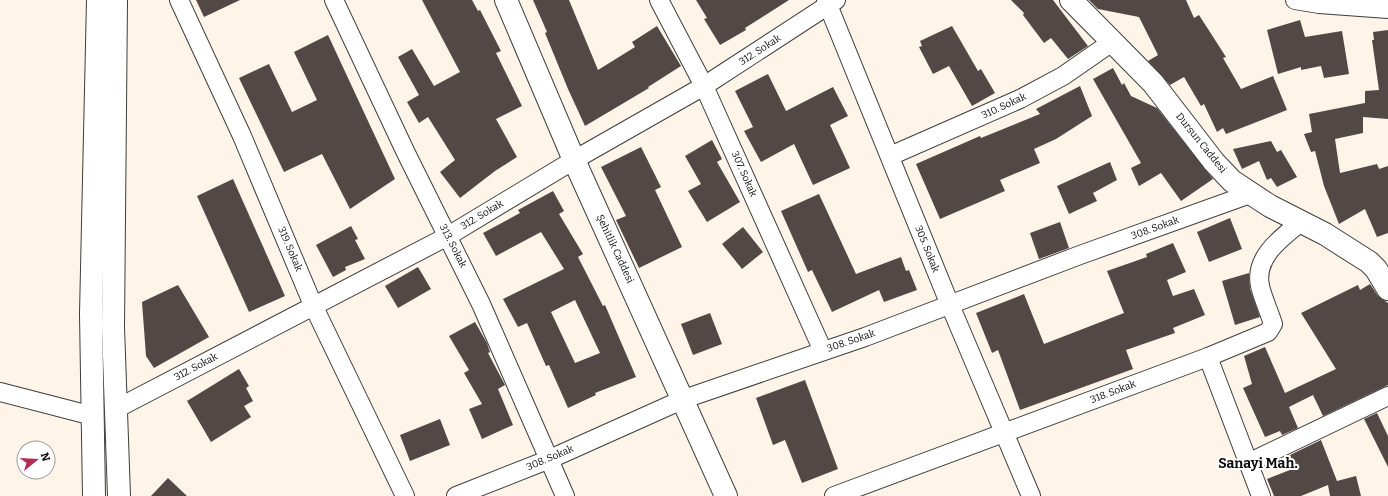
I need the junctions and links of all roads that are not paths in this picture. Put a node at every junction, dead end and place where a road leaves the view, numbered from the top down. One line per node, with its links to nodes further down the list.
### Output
1 (98, 0): 28 (street)
2 (116, 0): 27 (street)
3 (179, 0): 20 (street, 319. Sokak)
4 (334, 0): 18 (street, 313. Sokak)
5 (506, 0): 15 (street, Şehitlik Caddesi)
6 (659, 0): 13 (street, 307. Sokak)
7 (1071, 0): 12 (street, Dursun Caddesi)
8 (1295, 0): 10 (street)
9 (830, 2): 13 (street, 312. Sokak); 14 (street, 305. Sokak)
10 (1318, 2): 11 (street)
11 (1388, 9)
12 (1112, 42): 14 (street, 310. Sokak); 16 (street, Dursun Caddesi)
13 (704, 86): 15 (street, 312. Sokak); 22 (street, 307. Sokak)
14 (890, 156): 21 (street, 305. Sokak)
15 (574, 160): 18 (street, 312. Sokak); 26 (street, Şehitlik Caddesi)
16 (1250, 194): 17 (street, Dursun Caddesi); 21 (street, 308. Sokak)
17 (1301, 222): 19 (street, Dursun Caddesi); 23 (street, 318. Sokak)
18 (448, 236): 20 (street, 312. Sokak); 30 (street, 313. Sokak)
19 (1388, 289)
20 (313, 305): 27 (street, 312. Sokak); 34 (street, 319. Sokak)
21 (950, 305): 22 (street, 308. Sokak); 29 (street, 305. Sokak)
22 (823, 351): 26 (street, 308. Sokak)
23 (1208, 356): 29 (street, 318. Sokak); 31 (street)
24 (0, 392): 28 (street)
25 (1388, 396): 31 (street)
26 (684, 399): 30 (street, 308. Sokak); 37 (street, Şehitlik Caddesi)
27 (116, 409): 33 (street)
28 (93, 416): 32 (street)
29 (1005, 433): 38 (street, 318. Sokak); 39 (street, 305. Sokak)
30 (550, 459): 35 (street, 308. Sokak); 36 (street, 313. Sokak)
31 (1248, 464): 40 (street)
32 (94, 496)
33 (119, 496)
34 (405, 496)
35 (456, 496)
36 (565, 496)
37 (726, 496)
38 (834, 496)
39 (1031, 496)
40 (1261, 496)

